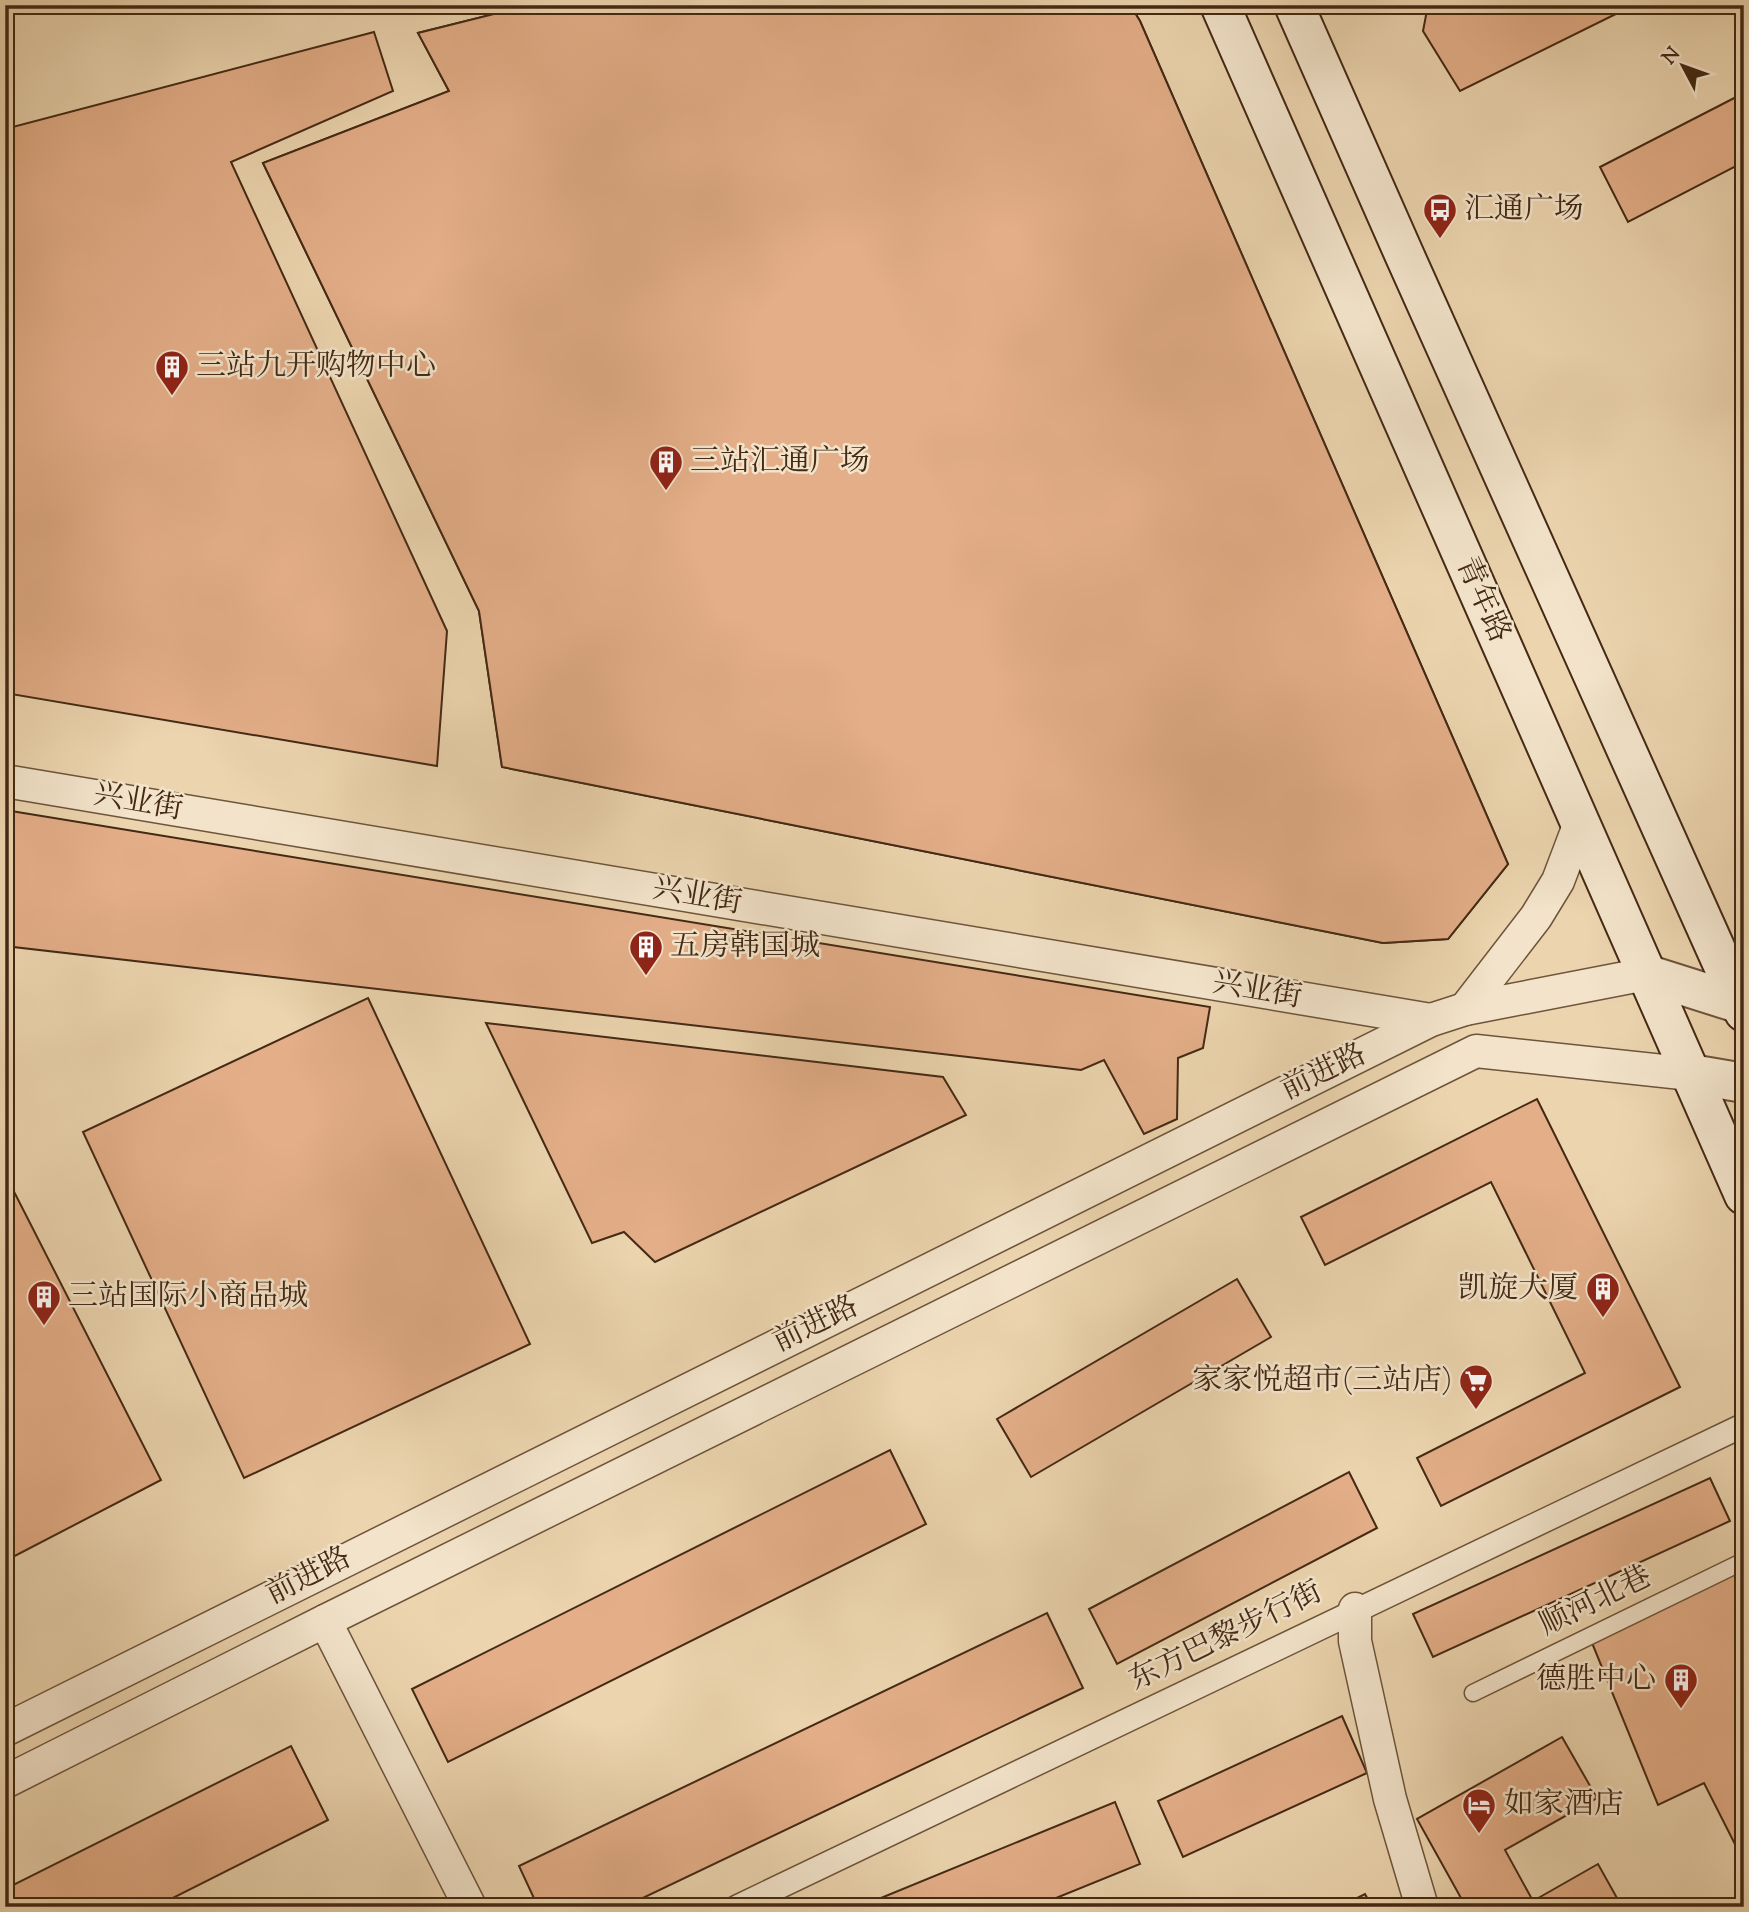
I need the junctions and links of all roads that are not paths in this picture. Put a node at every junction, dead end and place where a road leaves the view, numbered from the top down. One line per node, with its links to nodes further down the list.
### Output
1 (1220, 5): 4 (main road, 青年路)
2 (1294, 5): 6 (main road)
3 (5, 781): 8 (street, 兴业街)
4 (1580, 823): 5 (main road, 青年路); 7 (street)
5 (1646, 974): 6 (main road); 7 (street, 前进路); 9 (main road, 青年路)
6 (1743, 1007)
7 (1465, 1009): 8 (street, 前进路)
8 (1431, 1020): 17 (street, 前进路)
9 (1690, 1074): 10 (main road); 11 (main road, 青年路); 15 (street, 前进路)
10 (1744, 1083)
11 (1744, 1195)
12 (1744, 1425): 14 (street, 东方巴黎步行街)
13 (1744, 1561): 16 (lane, 顺河北巷)
14 (1355, 1609): 20 (street, 东方巴黎步行街); 21 (street)
15 (325, 1621): 18 (street, 前进路); 19 (street)
16 (1473, 1693)
17 (5, 1730)
18 (5, 1782)
19 (470, 1907)
20 (737, 1907)
21 (1422, 1907)

